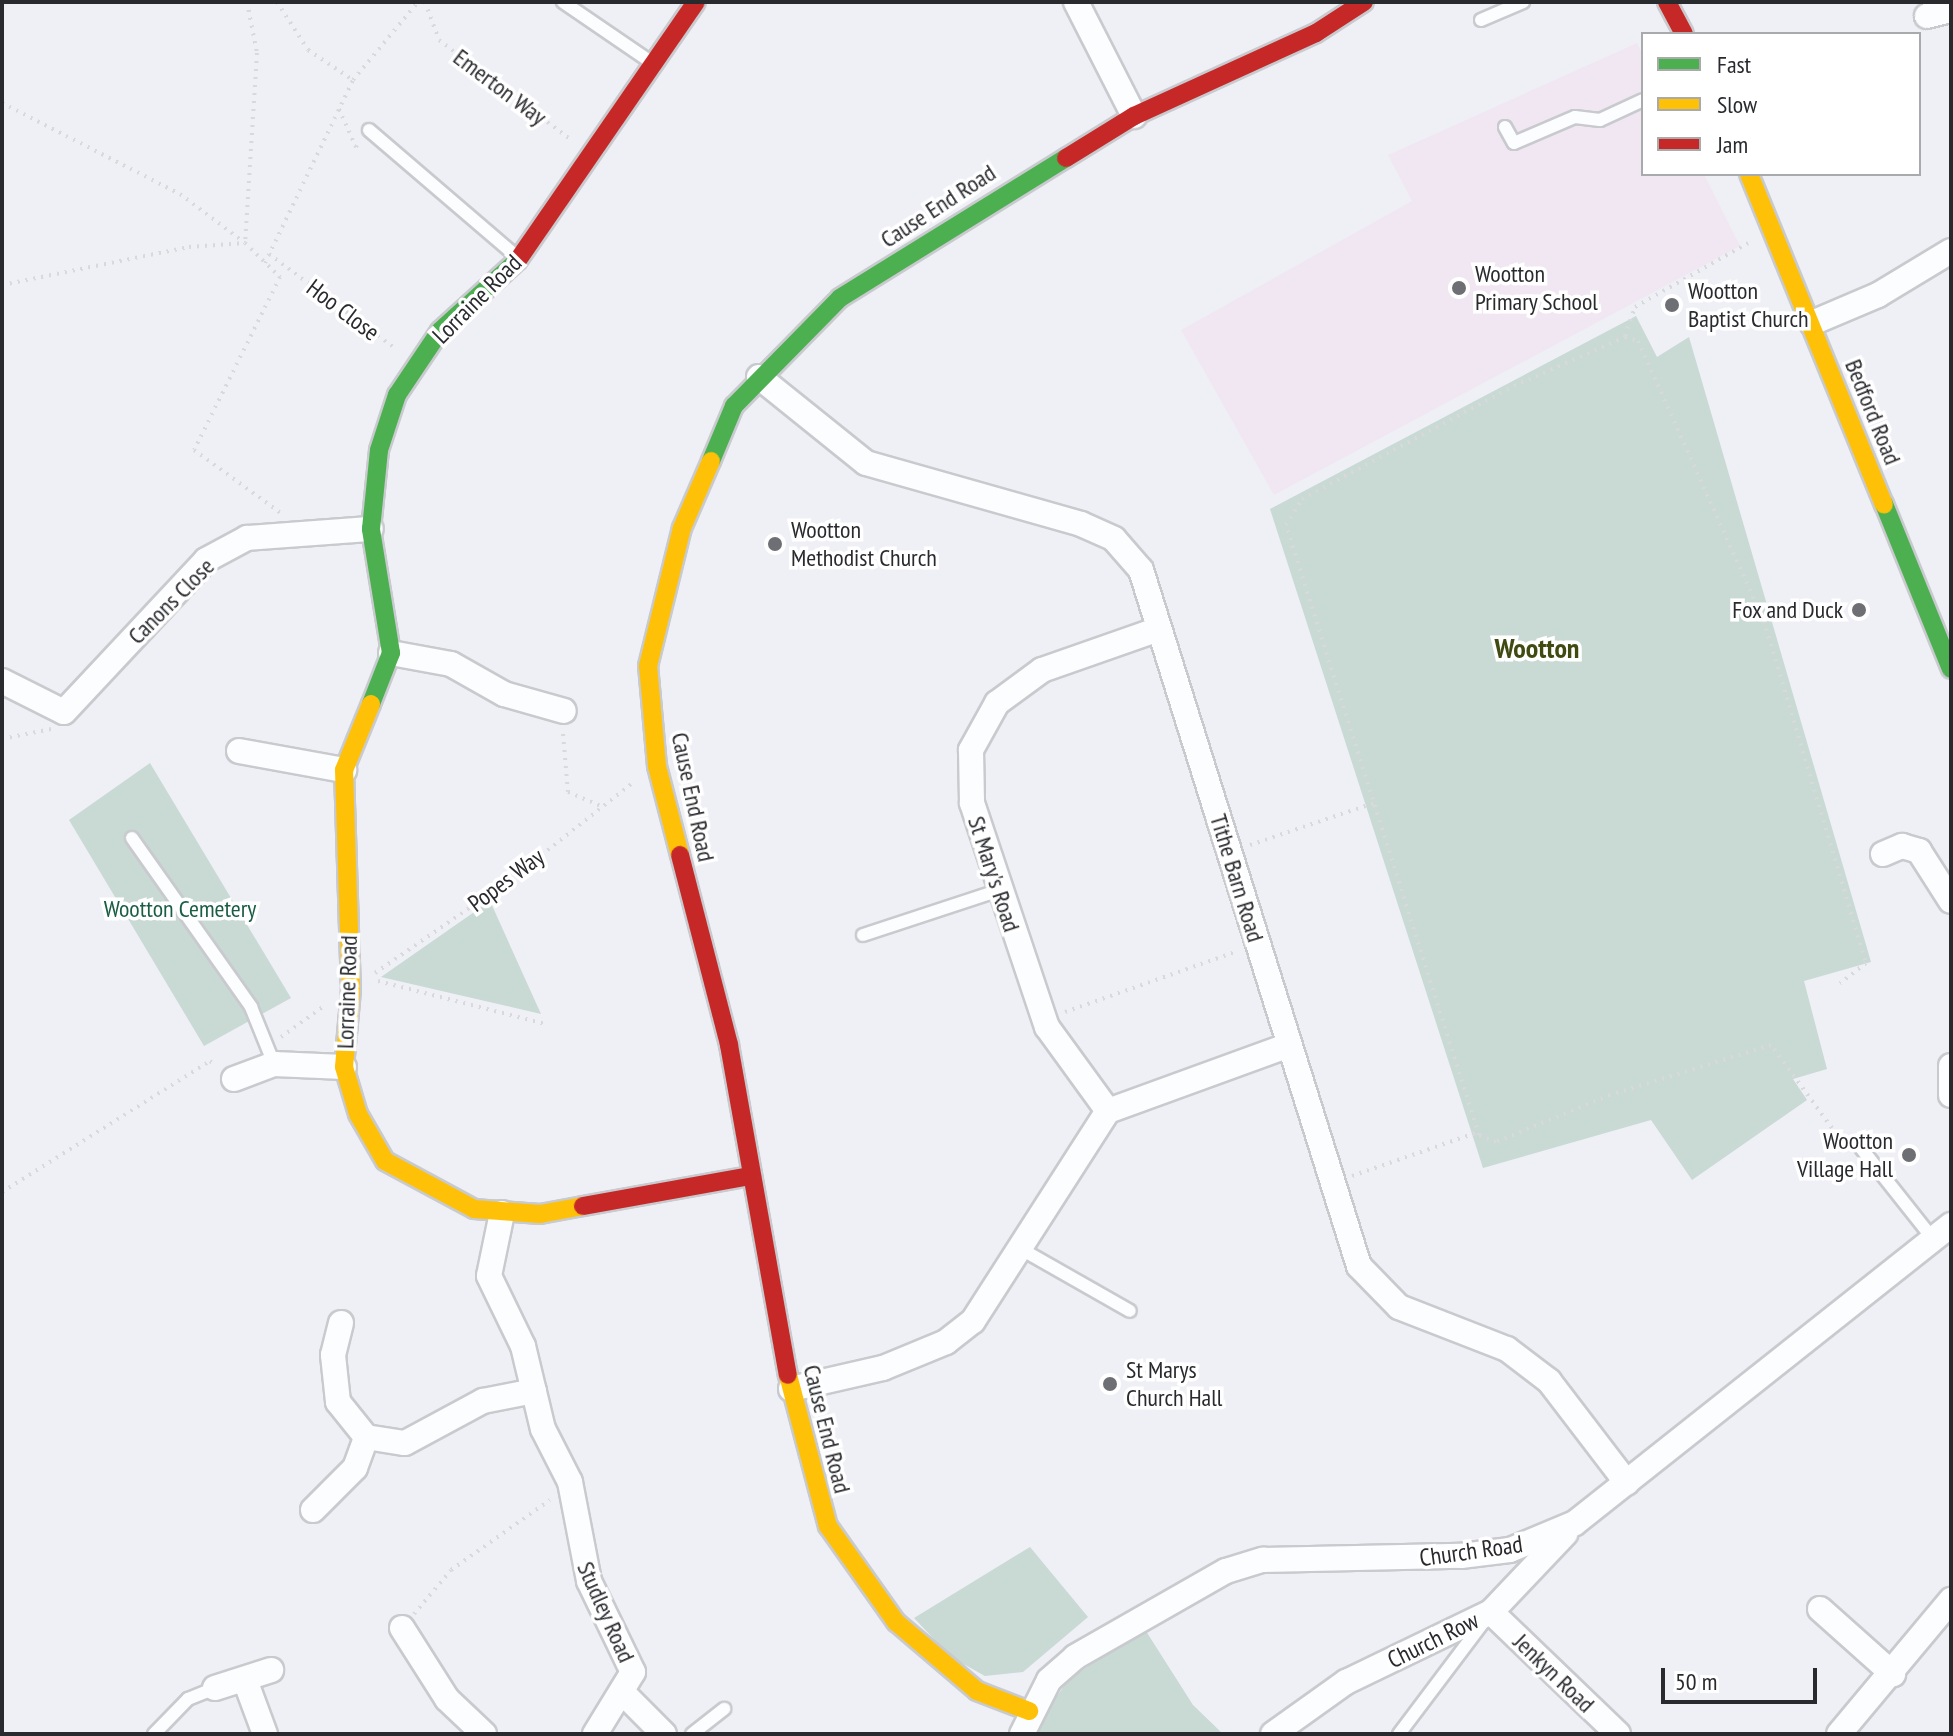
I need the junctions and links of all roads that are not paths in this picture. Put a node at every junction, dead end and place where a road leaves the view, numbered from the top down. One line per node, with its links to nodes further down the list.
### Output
1 (563, 2): 9 (lane)
2 (696, 2): 9 (street, Lorraine Road)
3 (1076, 2): 11 (street)
4 (1364, 2): 11 (street, Cause End Road)
5 (1523, 2): 7 (lane)
6 (1667, 2): 8 (street)
7 (1481, 20)
8 (1683, 32)
9 (651, 62): 16 (street, Lorraine Road)
10 (1641, 101): 12 (lane)
11 (1134, 116): 18 (street, Cause End Road)
12 (1505, 127)
13 (369, 130): 16 (lane)
14 (1750, 176): 17 (street, Bedford Road)
15 (1951, 251): 17 (street)
16 (519, 259): 19 (street, Lorraine Road)
17 (1812, 323): 22 (street, Bedford Road)
18 (759, 377): 20 (street, Tithe Barn Road); 40 (street, Cause End Road)
19 (371, 529): 21 (street, Lorraine Road); 23 (street, Canons Close)
20 (1159, 629): 29 (street, St Mary's Road); 32 (street, Tithe Barn Road)
21 (391, 653): 24 (street); 26 (street, Lorraine Road)
22 (1951, 669)
23 (2, 681)
24 (564, 713)
25 (239, 751): 26 (street)
26 (344, 770): 35 (street, Lorraine Road)
27 (132, 838): 33 (lane)
28 (1883, 854): 30 (street)
29 (1000, 890): 31 (lane); 38 (street, St Mary's Road)
30 (1951, 901)
31 (863, 935)
32 (1289, 1045): 38 (street); 49 (street, Tithe Barn Road)
33 (274, 1064): 35 (street); 36 (street)
34 (1951, 1066): 37 (street)
35 (344, 1067): 41 (street, Lorraine Road)
36 (234, 1079)
37 (1951, 1095)
38 (1108, 1111): 43 (street)
39 (1861, 1148): 42 (lane)
40 (750, 1176): 41 (street, Lorraine Road); 46 (street, Cause End Road)
41 (502, 1213): 47 (street, Studley Road)
42 (1942, 1232): 49 (street, Church Road)
43 (1021, 1249): 44 (lane); 46 (street)
44 (1130, 1311)
45 (341, 1323): 48 (street)
46 (791, 1389): 64 (street, Cause End Road)
47 (534, 1391): 48 (street); 62 (street, Studley Road)
48 (366, 1437): 50 (street)
49 (1627, 1483): 51 (street, Church Road)
50 (313, 1510)
51 (1575, 1523): 52 (street, Church Road); 53 (street, Church Row)
52 (1510, 1550): 53 (street); 64 (street, Church Road)
53 (1519, 1581): 56 (street, Church Row)
54 (1951, 1600): 59 (street)
55 (1820, 1609): 59 (street)
56 (1491, 1612): 71 (street, Church Row); 72 (lane); 73 (street, Jenkyn Road)
57 (402, 1628): 67 (street)
58 (271, 1670): 60 (street)
59 (1893, 1674): 74 (street)
60 (245, 1680): 61 (street); 66 (street)
61 (215, 1688): 65 (lane)
62 (625, 1695): 68 (street, Studley Road); 69 (street)
63 (724, 1709): 70 (lane)
64 (1026, 1722)
65 (154, 1734)
66 (265, 1734)
67 (484, 1734)
68 (595, 1734)
69 (664, 1734)
70 (692, 1734)
71 (1273, 1734)
72 (1399, 1734)
73 (1618, 1734)
74 (1839, 1734)

